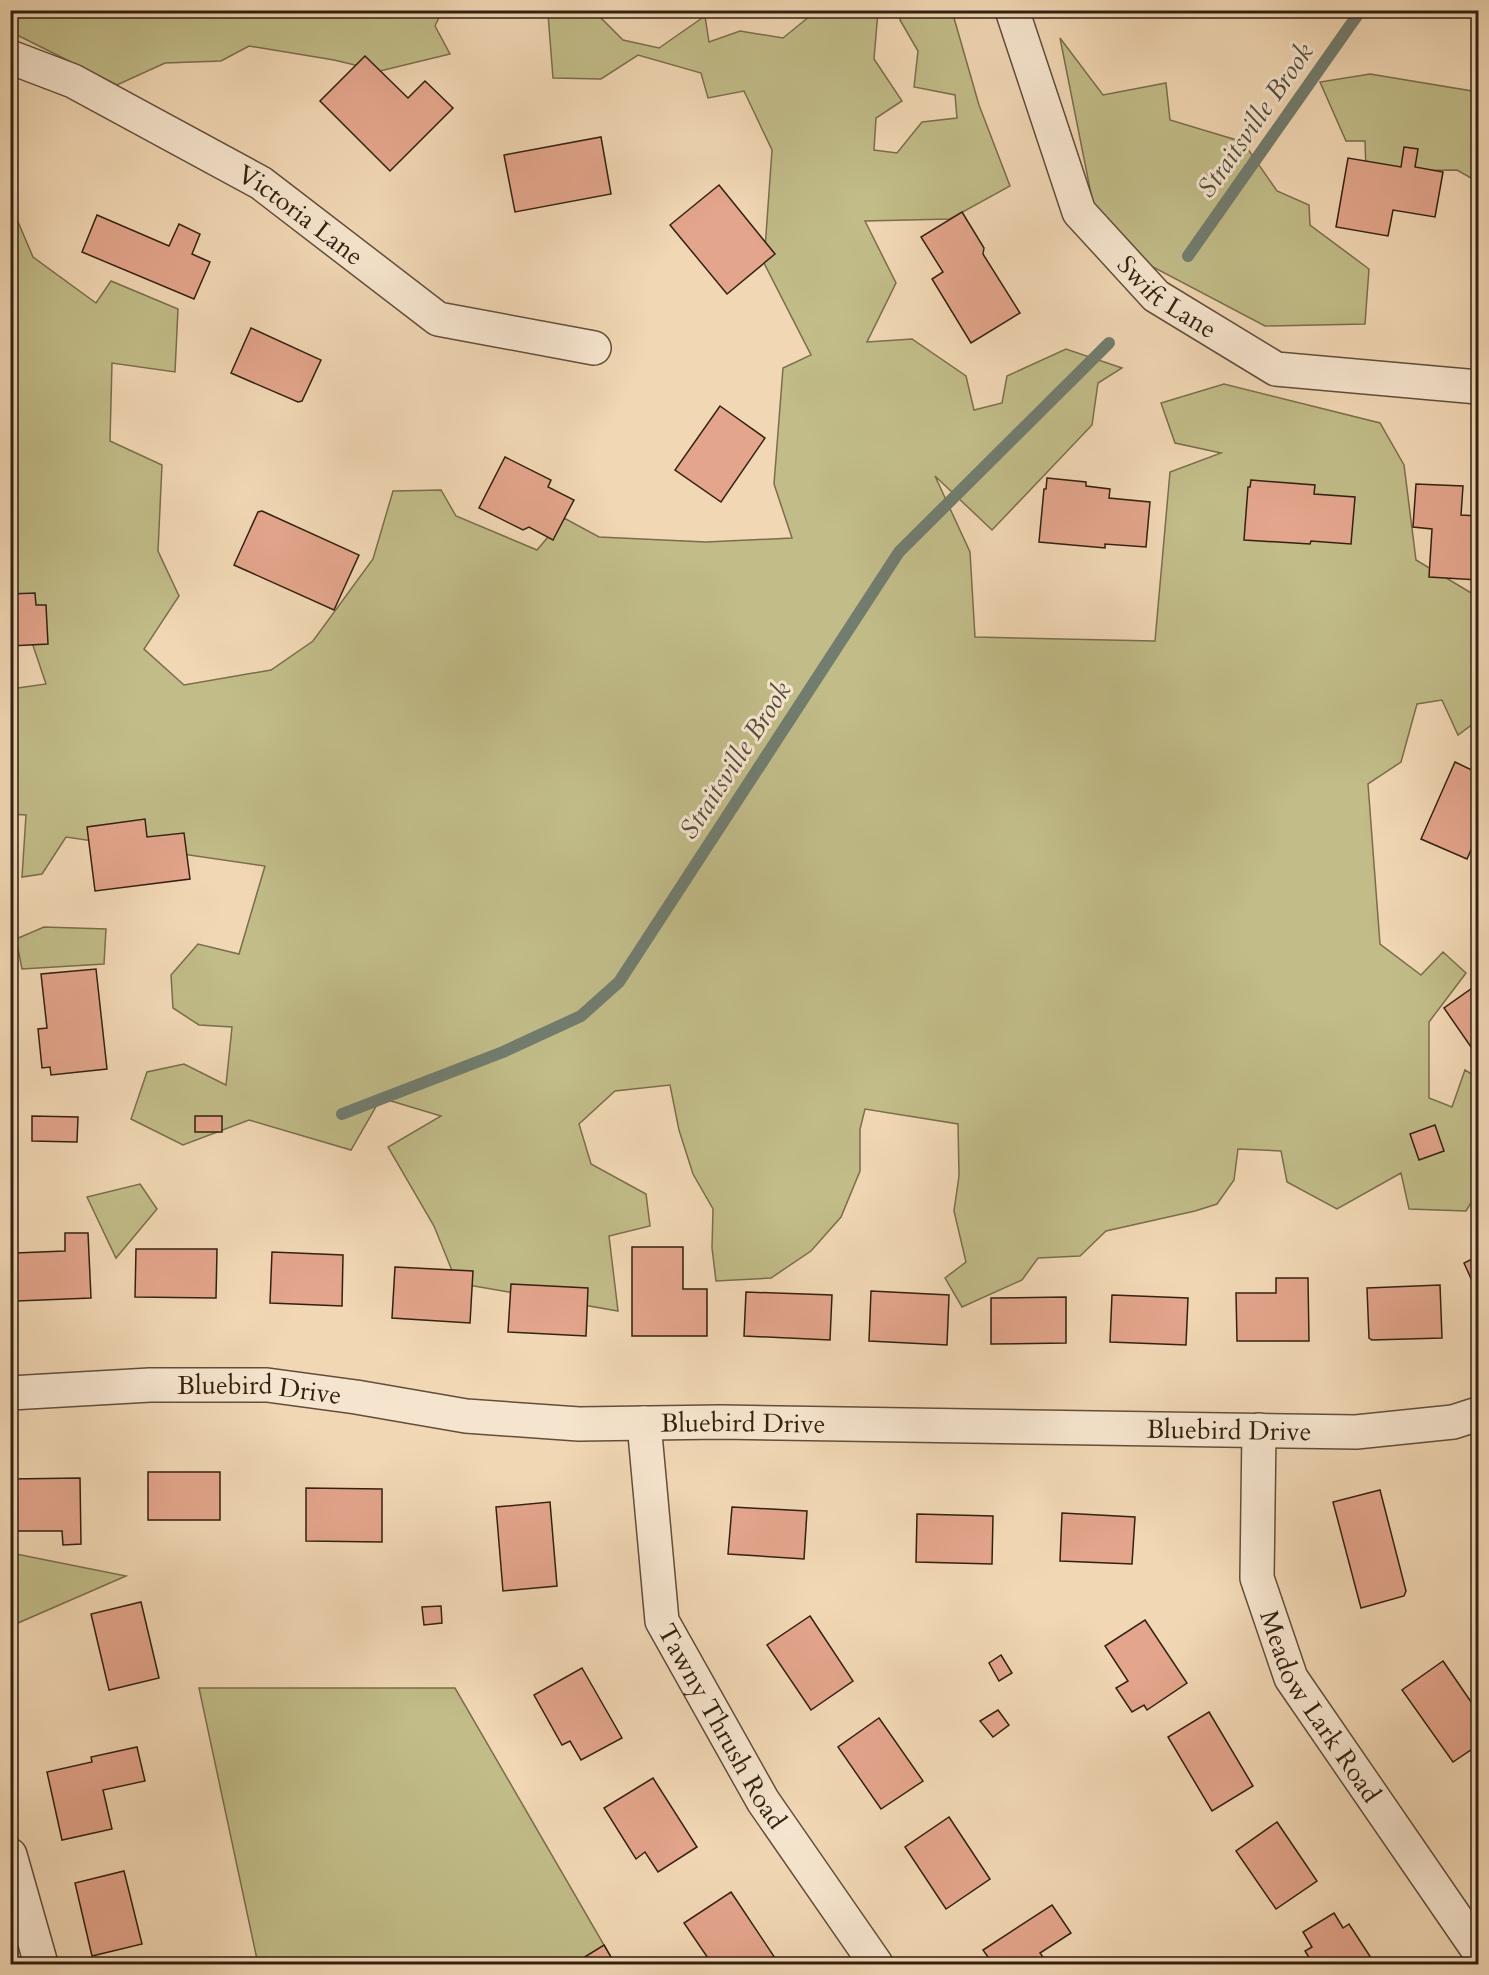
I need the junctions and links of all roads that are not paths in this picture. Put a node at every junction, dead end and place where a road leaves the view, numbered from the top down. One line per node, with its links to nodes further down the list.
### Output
1 (1012, 10): 4 (street, Swift Lane)
2 (10, 57): 3 (street, Victoria Lane)
3 (594, 348)
4 (1479, 387)
5 (10, 1393): 7 (street, Bluebird Drive)
6 (1479, 1414): 8 (street, Bluebird Drive)
7 (644, 1423): 8 (street, Bluebird Drive); 12 (street, Tawny Thrush Road)
8 (1259, 1430): 10 (street, Meadow Lark Road)
9 (10, 1855): 11 (street)
10 (1479, 1950)
11 (41, 1965)
12 (876, 1965)

